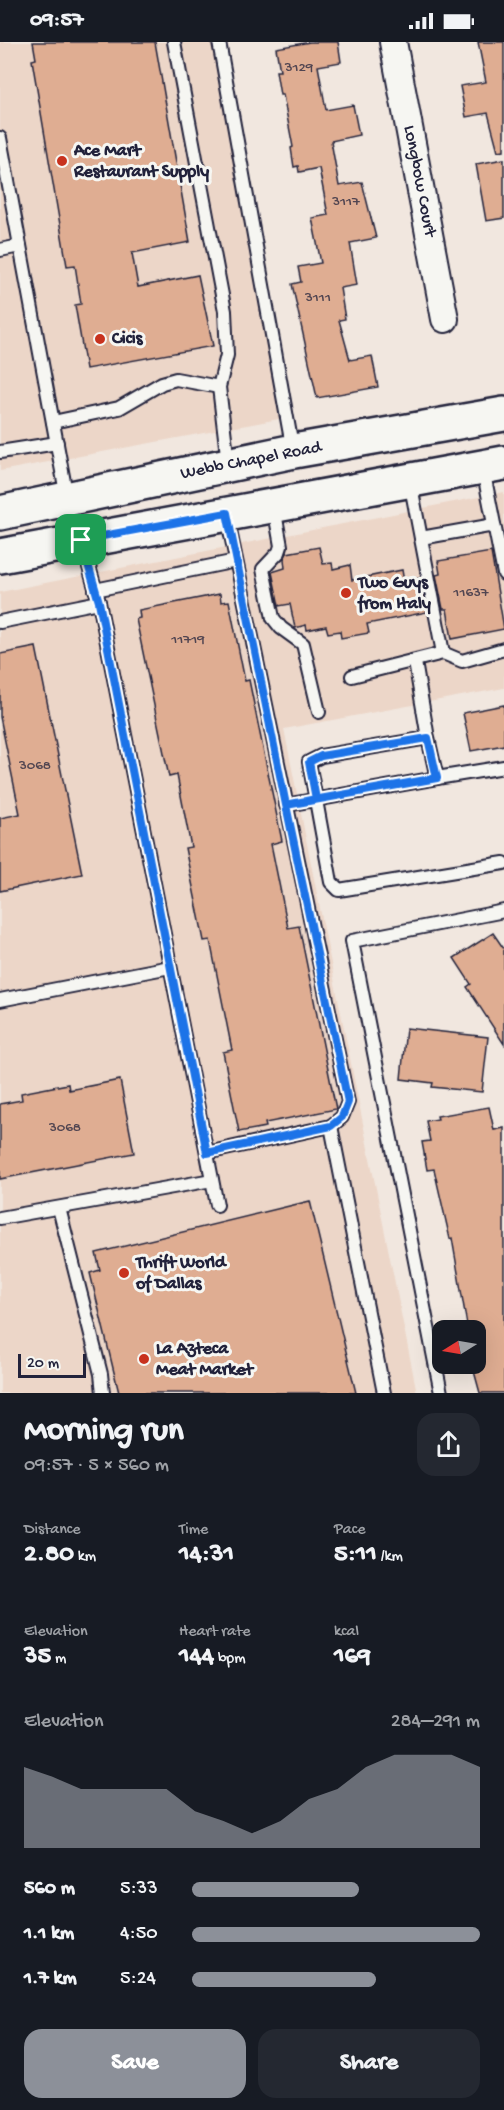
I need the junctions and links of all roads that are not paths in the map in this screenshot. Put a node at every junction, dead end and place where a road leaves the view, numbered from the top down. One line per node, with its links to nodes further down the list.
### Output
1 (174, 42): 8 (lane)
2 (219, 42): 12 (lane)
3 (393, 42): 7 (street, Longbow Court)
4 (0, 138): 5 (lane)
5 (20, 246): 6 (lane); 10 (lane)
6 (0, 250)
7 (445, 319)
8 (219, 387): 10 (lane); 14 (lane)
9 (504, 414): 12 (main road, Webb Chapel Road)
10 (53, 422): 11 (lane)
11 (57, 443): 13 (lane); 17 (lane)
12 (294, 451): 14 (main road, Webb Chapel Road)
13 (0, 452)
14 (228, 464): 17 (main road, Webb Chapel Road)
15 (493, 465): 16 (main road); 21 (lane)
16 (410, 480): 18 (main road); 22 (lane)
17 (68, 499): 19 (main road, Webb Chapel Road); 23 (main road)
18 (274, 504): 20 (main road); 34 (lane)
19 (0, 513)
20 (227, 513): 23 (main road); 25 (lane)
21 (494, 525): 22 (lane); 26 (lane)
22 (421, 538): 31 (lane)
23 (81, 540): 24 (main road); 27 (lane)
24 (0, 556)
25 (236, 561): 27 (lane); 39 (lane)
26 (504, 574)
27 (95, 590): 28 (lane)
28 (99, 602): 29 (lane); 42 (lane)
29 (0, 622)
30 (504, 649): 31 (lane)
31 (443, 653): 32 (lane)
32 (415, 662): 33 (lane); 35 (lane)
33 (352, 676)
34 (319, 712)
35 (428, 738): 37 (lane); 38 (lane)
36 (504, 767): 37 (lane)
37 (437, 778): 38 (lane)
38 (316, 799): 39 (lane); 40 (lane)
39 (286, 805): 44 (lane)
40 (504, 863)
41 (504, 911): 52 (lane)
42 (170, 967): 43 (lane); 45 (lane)
43 (0, 1000)
44 (331, 1126): 45 (lane); 51 (lane)
45 (207, 1153): 46 (lane)
46 (212, 1180): 47 (lane); 48 (lane)
47 (217, 1205)
48 (59, 1208): 49 (lane); 50 (lane)
49 (0, 1218)
50 (104, 1393)
51 (384, 1393)
52 (441, 1393)

